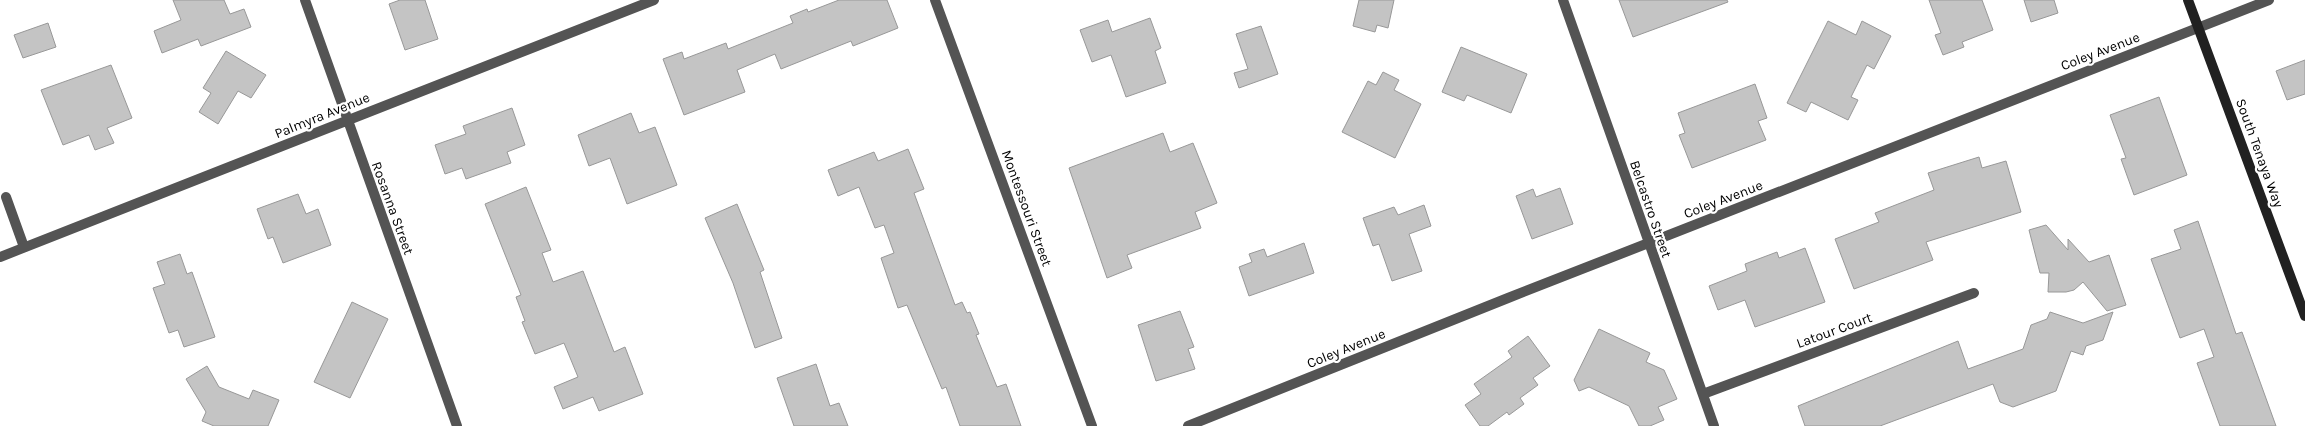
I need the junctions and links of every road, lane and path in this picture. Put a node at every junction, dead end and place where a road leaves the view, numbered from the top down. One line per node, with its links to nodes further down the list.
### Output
1 (304, 0): 8 (street, Rosanna Street)
2 (654, 0): 8 (street, Palmyra Avenue)
3 (935, 0): 17 (street, Montessouri Street)
4 (1563, 0): 10 (street, Belcastro Street)
5 (2188, 0): 7 (street, South Tenaya Way)
6 (2269, 0): 7 (street, Coley Avenue)
7 (2198, 28): 10 (street, Coley Avenue); 14 (street, South Tenaya Way)
8 (347, 120): 11 (street, Palmyra Avenue); 16 (street, Rosanna Street)
9 (6, 197): 11 (street)
10 (1648, 243): 15 (street, Belcastro Street); 18 (street, Coley Avenue)
11 (24, 248): 12 (street, Palmyra Avenue)
12 (0, 257)
13 (1974, 292): 15 (street, Latour Court)
14 (2305, 316)
15 (1703, 394): 19 (street, Belcastro Street)
16 (457, 426)
17 (1092, 426)
18 (1188, 426)
19 (1714, 426)

